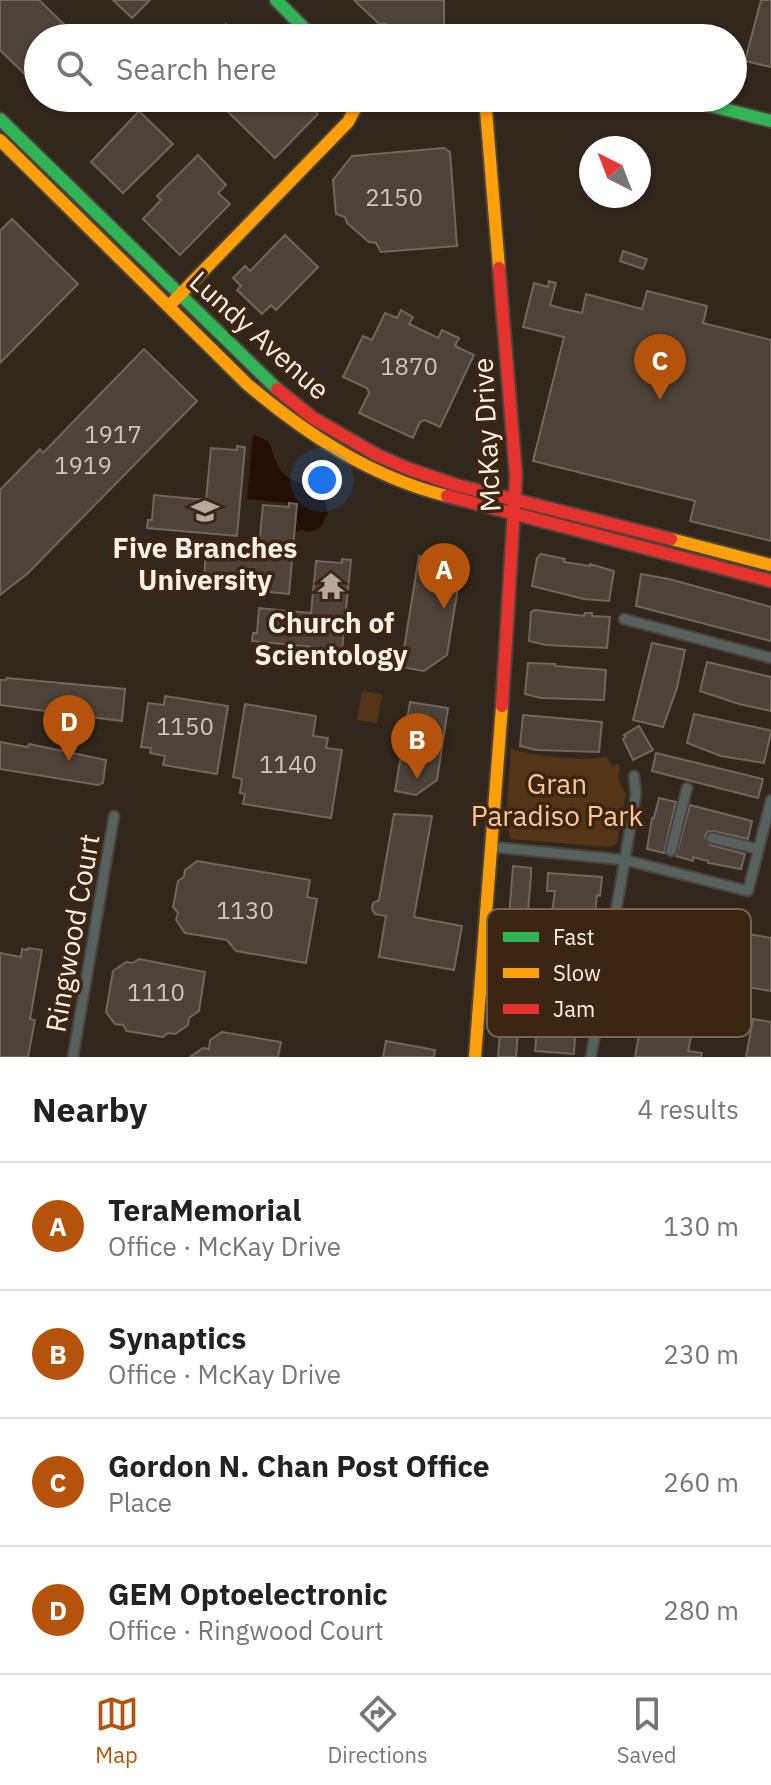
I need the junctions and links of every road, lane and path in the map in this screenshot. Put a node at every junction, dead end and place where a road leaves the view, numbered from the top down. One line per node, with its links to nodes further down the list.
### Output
1 (276, 0): 2 (main road)
2 (300, 24)
3 (354, 112): 11 (main road)
4 (486, 112): 13 (main road, McKay Drive)
5 (735, 112): 7 (main road)
6 (0, 119): 9 (main road, Lundy Avenue)
7 (771, 121)
8 (0, 140): 10 (main road, Lundy Avenue)
9 (42, 161): 10 (main road); 11 (main road, Lundy Avenue)
10 (32, 172): 12 (main road, Lundy Avenue)
11 (179, 295): 12 (main road); 13 (main road, Lundy Avenue)
12 (169, 306): 14 (main road, Lundy Avenue)
13 (516, 500): 14 (main road, McKay Drive); 16 (main road, Lundy Avenue)
14 (515, 516): 15 (main road, Lundy Avenue); 26 (main road, McKay Drive)
15 (708, 565): 17 (main road); 18 (main road, Lundy Avenue)
16 (771, 565)
17 (771, 574)
18 (771, 581)
19 (624, 619): 20 (street)
20 (771, 658)
21 (634, 776): 29 (street)
22 (687, 788): 28 (street)
23 (771, 800): 27 (street)
24 (114, 816): 34 (street, Ringwood Court)
25 (712, 838): 27 (street)
26 (493, 847): 29 (street); 30 (main road, McKay Drive)
27 (758, 849): 29 (street)
28 (671, 851)
29 (625, 860): 31 (street)
30 (488, 909)
31 (617, 909)
32 (487, 917): 35 (main road, McKay Drive)
33 (594, 1037): 36 (street)
34 (73, 1057)
35 (475, 1057)
36 (591, 1057)

